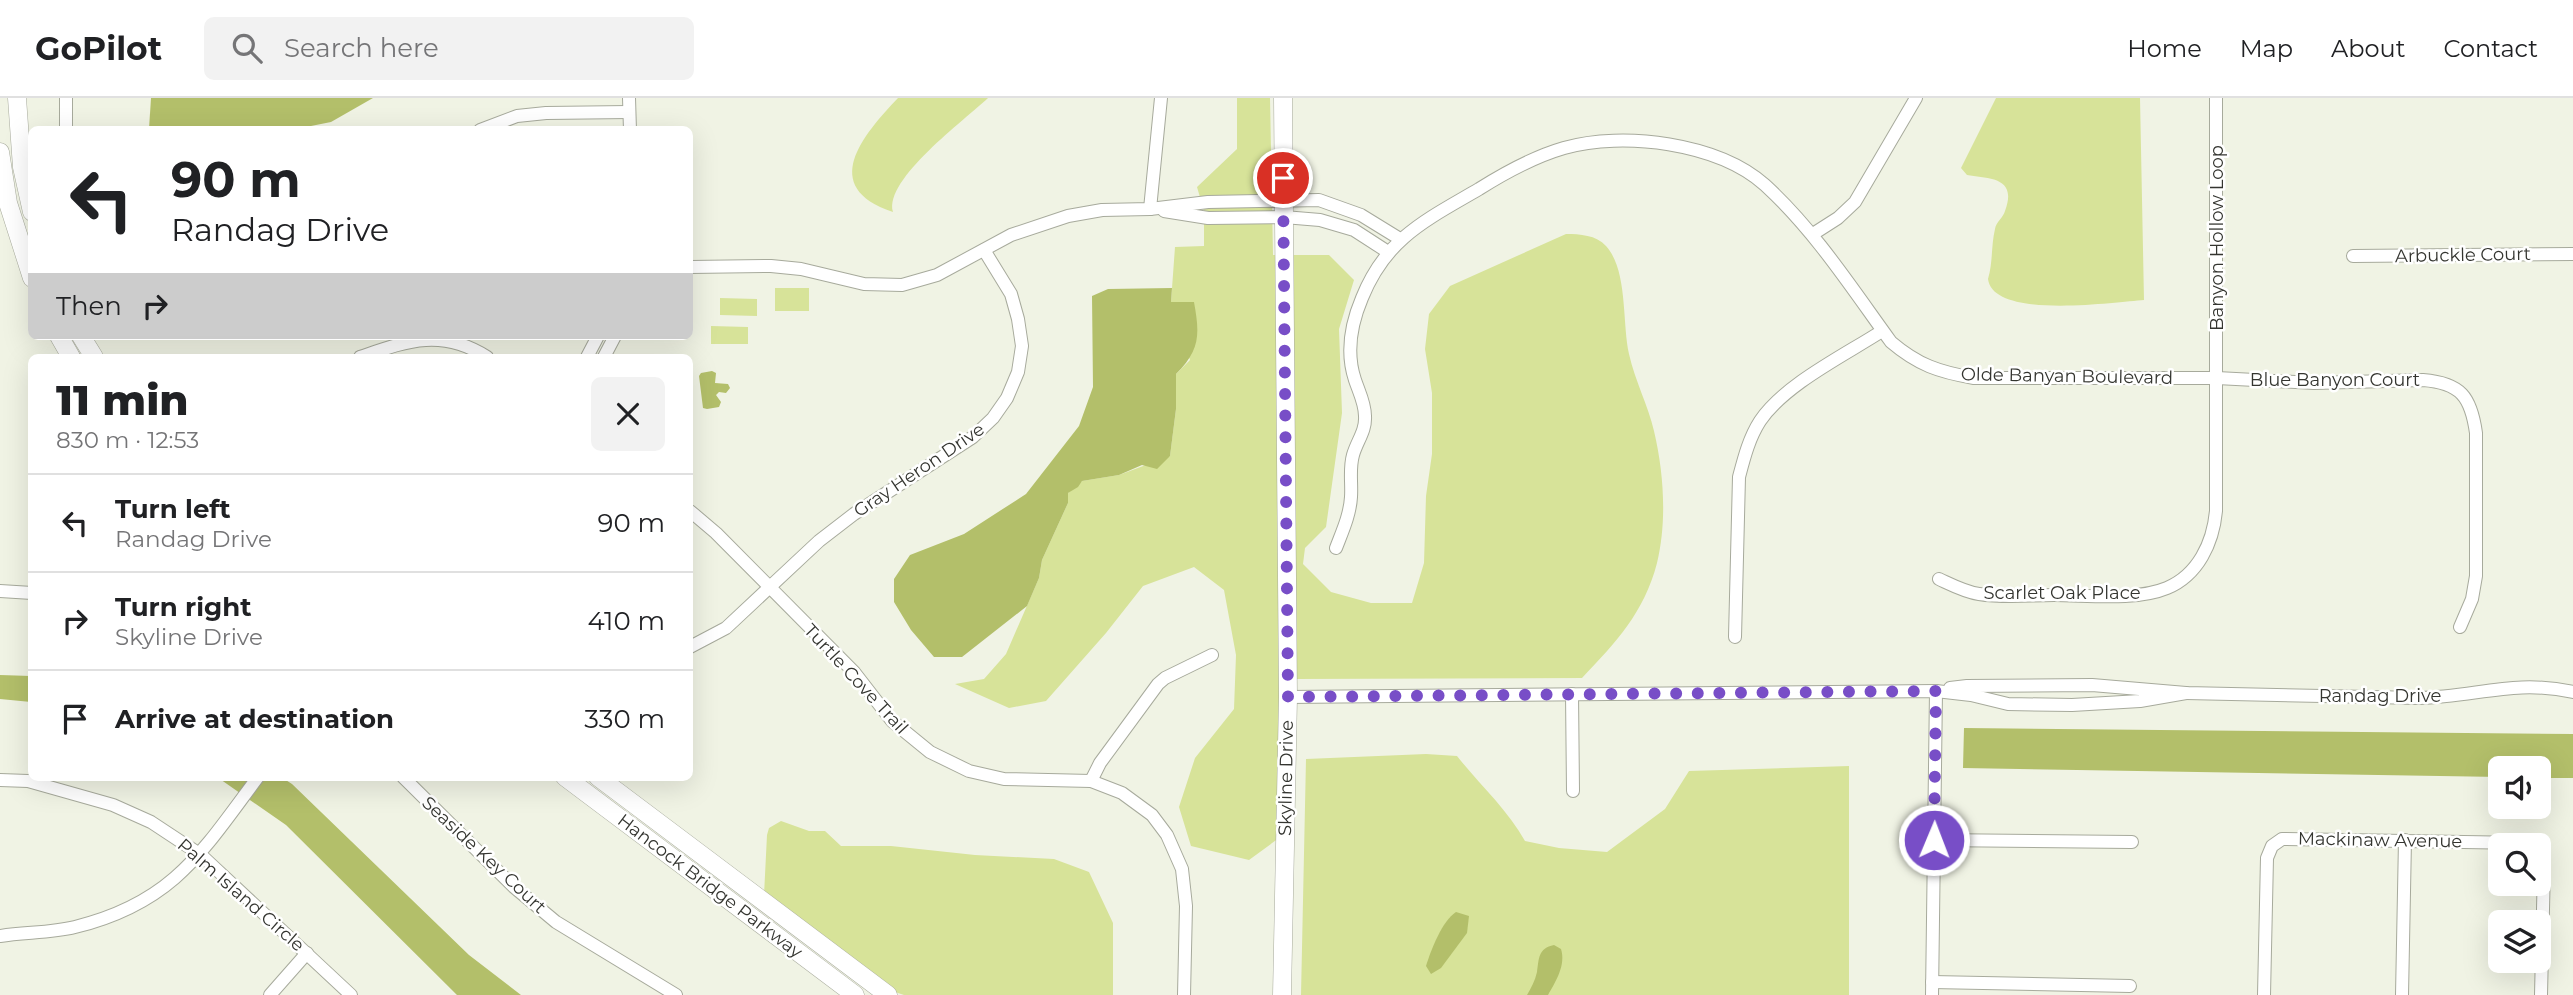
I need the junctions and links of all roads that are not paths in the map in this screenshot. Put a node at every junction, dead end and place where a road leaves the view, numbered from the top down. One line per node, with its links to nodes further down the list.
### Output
1 (17, 98): 13 (main road)
2 (66, 98): 9 (street)
3 (629, 98): 8 (street)
4 (1161, 98): 14 (street)
5 (1283, 98): 15 (main road, Skyline Drive)
6 (1916, 98): 18 (street)
7 (2216, 98): 31 (street, Banyon Hollow Loop)
8 (629, 112): 10 (street); 11 (street)
9 (66, 126)
10 (490, 126)
11 (630, 126)
12 (0, 152): 24 (main road)
13 (28, 194)
14 (1150, 209): 15 (street); 20 (street)
15 (1284, 209): 16 (street); 17 (street); 46 (main road, Skyline Drive)
16 (1352, 211): 17 (street); 19 (street)
17 (1345, 227): 21 (street)
18 (1813, 234): 19 (street, Olde Banyan Boulevard); 26 (street, Olde Banyan Boulevard)
19 (1400, 239): 21 (street, Olde Banyan Boulevard)
20 (984, 250): 25 (street); 35 (street, Gray Heron Drive)
21 (1388, 252): 33 (street, Olde Banyan Boulevard)
22 (2573, 254): 23 (street, Arbuckle Court)
23 (2353, 256)
24 (28, 266)
25 (693, 267)
26 (1882, 331): 31 (street, Olde Banyan Boulevard); 39 (street)
27 (423, 340): 29 (street)
28 (441, 340): 30 (street)
29 (370, 354)
30 (481, 354)
31 (2217, 378): 34 (street, Scarlet Oak Place); 38 (street, Blue Banyon Court)
32 (693, 514): 35 (street, Turtle Cove Trail)
33 (1336, 548)
34 (1939, 579)
35 (768, 587): 40 (street, Gray Heron Drive); 52 (street, Turtle Cove Trail)
36 (0, 591): 37 (street)
37 (28, 593)
38 (2460, 627)
39 (1735, 637)
40 (693, 645)
41 (1212, 655): 52 (street)
42 (1936, 691): 44 (street, Randag Drive); 44 (street, Randag Drive); 45 (street, Randag Drive); 54 (street)
43 (2573, 692): 44 (street, Randag Drive)
44 (2186, 693)
45 (1573, 694): 46 (street, Randag Drive); 53 (street)
46 (1288, 697): 70 (main road, Skyline Drive)
47 (0, 780): 58 (street, Palm Island Circle)
48 (255, 781): 58 (street)
49 (407, 781): 66 (street, Seaside Key Court)
50 (570, 781): 67 (main road, Hancock Bridge Parkway)
51 (603, 781): 68 (main road, Hancock Bridge Parkway)
52 (1091, 781): 69 (street, Turtle Cove Trail)
53 (1573, 791)
54 (1934, 840): 56 (street); 63 (street)
55 (2405, 840): 57 (street, Mackinaw Avenue); 71 (street, Mackinaw Avenue); 72 (street)
56 (2132, 842)
57 (2488, 842)
58 (201, 855): 60 (street); 61 (street, Palm Island Circle)
59 (2543, 896): 73 (street)
60 (0, 936)
61 (307, 953): 64 (street); 65 (street, Palm Island Circle)
62 (2130, 986): 63 (street)
63 (1932, 988)
64 (270, 995)
65 (352, 995)
66 (676, 995)
67 (855, 995)
68 (888, 995)
69 (1184, 995)
70 (1282, 995)
71 (2264, 995)
72 (2402, 995)
73 (2541, 995)

